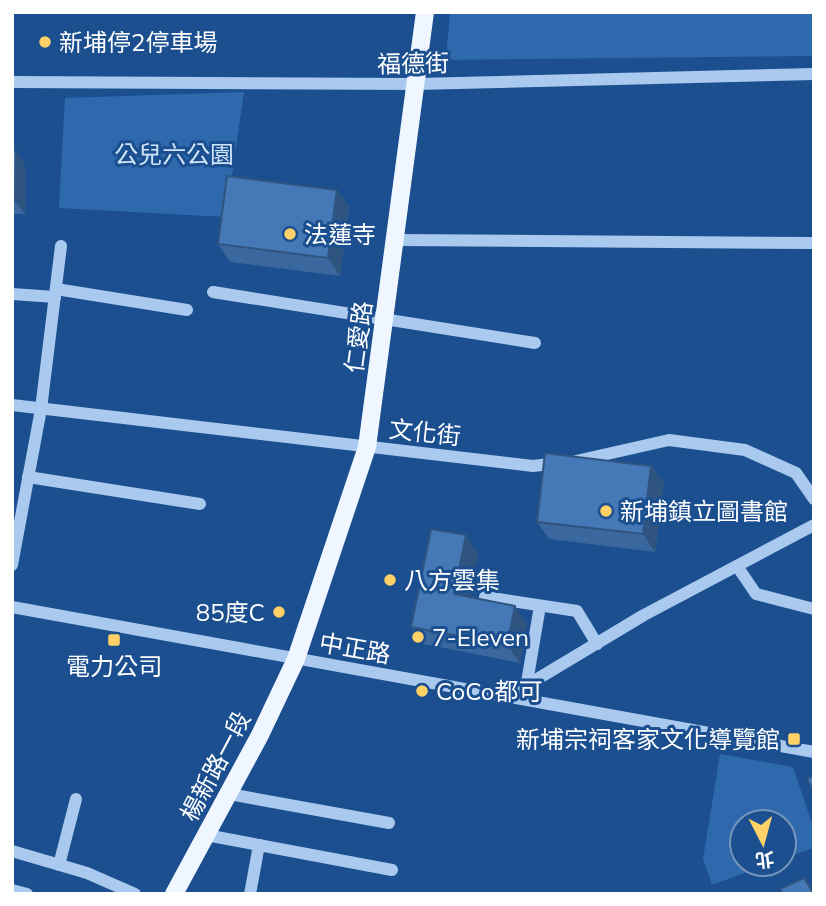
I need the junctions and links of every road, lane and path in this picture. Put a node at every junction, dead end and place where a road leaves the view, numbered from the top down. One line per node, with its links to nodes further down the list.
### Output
1 (425, 12): 4 (main road, 仁愛路)
2 (814, 74): 4 (street, 福德街)
3 (12, 82): 4 (street, 福德街)
4 (416, 84): 5 (main road, 仁愛路)
5 (396, 240): 6 (street); 12 (main road, 仁愛路)
6 (814, 243)
7 (61, 246): 9 (street)
8 (213, 292): 12 (street)
9 (55, 293): 10 (street); 11 (street); 15 (street)
10 (12, 294)
11 (187, 310)
12 (385, 319): 13 (street); 16 (main road, 仁愛路)
13 (535, 343)
14 (12, 405): 15 (street, 文化街)
15 (41, 409): 16 (street, 文化街); 17 (street)
16 (368, 447): 19 (street, 文化街); 29 (main road, 仁愛路)
17 (28, 477): 18 (street); 20 (street)
18 (19, 491): 22 (street)
19 (814, 499)
20 (200, 504)
21 (814, 525): 23 (street)
22 (12, 565)
23 (737, 566): 27 (street); 28 (street)
24 (485, 597): 25 (street)
25 (540, 606): 28 (street); 30 (street)
26 (12, 607): 29 (street, 中正路)
27 (814, 609)
28 (597, 644): 30 (street)
29 (296, 659): 30 (street, 中正路); 32 (main road, 楊新路一段)
30 (525, 692): 31 (street)
31 (814, 752)
32 (229, 794): 34 (street); 35 (main road, 楊新路一段)
33 (76, 799): 38 (street)
34 (389, 823)
35 (206, 835): 36 (street); 43 (main road, 楊新路一段)
36 (259, 845): 39 (street); 44 (street)
37 (12, 851): 38 (street)
38 (59, 865): 42 (street)
39 (391, 870)
40 (12, 890): 41 (street)
41 (27, 894)
42 (135, 894)
43 (174, 894)
44 (250, 894)

